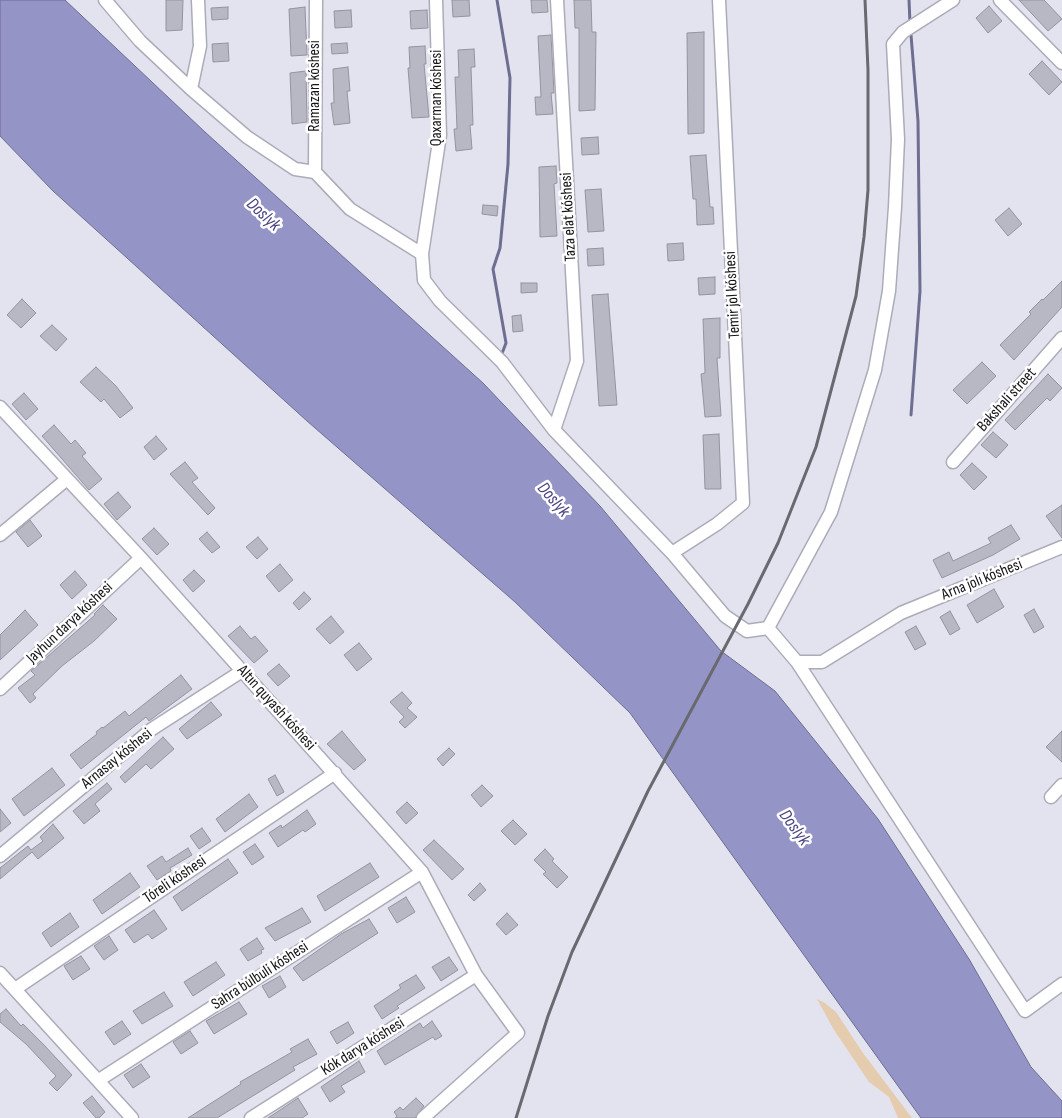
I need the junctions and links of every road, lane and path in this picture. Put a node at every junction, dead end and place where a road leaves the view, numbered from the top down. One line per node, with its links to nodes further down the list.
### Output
1 (105, 0): 10 (street)
2 (198, 0): 10 (street)
3 (316, 0): 11 (street, Ramazan kóshesi)
4 (436, 0): 12 (street, Qaxarman kóshesi)
5 (557, 0): 15 (street, Taza elat kóshesi)
6 (719, 0): 20 (street, Temir jol kóshesi)
7 (953, 0): 22 (street)
8 (1000, 0): 9 (street)
9 (1062, 63)
10 (191, 89): 11 (street)
11 (315, 172): 12 (street)
12 (422, 254): 15 (street, Qaxarman kóshesi)
13 (1062, 338): 16 (street, Bakshali street)
14 (0, 406): 17 (street, Altın quyash kóshesi)
15 (554, 430): 20 (street, Qaxarman kóshesi)
16 (953, 462)
17 (67, 479): 18 (street); 21 (street, Altın quyash kóshesi)
18 (0, 535)
19 (1062, 547): 23 (street, Arna jolı kóshesi)
20 (672, 553): 22 (street, Qaxarman kóshesi)
21 (141, 558): 24 (street, Altın quyash kóshesi); 25 (street, Jayhun darya kóshesi)
22 (768, 628): 23 (street)
23 (797, 662): 33 (street)
24 (242, 671): 26 (street, Altın quyash kóshesi); 29 (street, Arnasay kóshesi)
25 (0, 689)
26 (335, 773): 30 (street, Altın quyash kóshesi); 34 (street, Tóreli kóshesi)
27 (1062, 785): 28 (street)
28 (1052, 796)
29 (0, 856)
30 (422, 872): 32 (street, Altın quyash kóshesi); 35 (street, Sahra búlbuli kóshesi)
31 (0, 973): 34 (street)
32 (476, 975): 37 (street, Kók darya kóshesi); 38 (street, Altın quyash kóshesi)
33 (1062, 984)
34 (15, 989): 35 (street)
35 (99, 1080): 36 (street)
36 (132, 1118)
37 (251, 1118)
38 (423, 1118)

